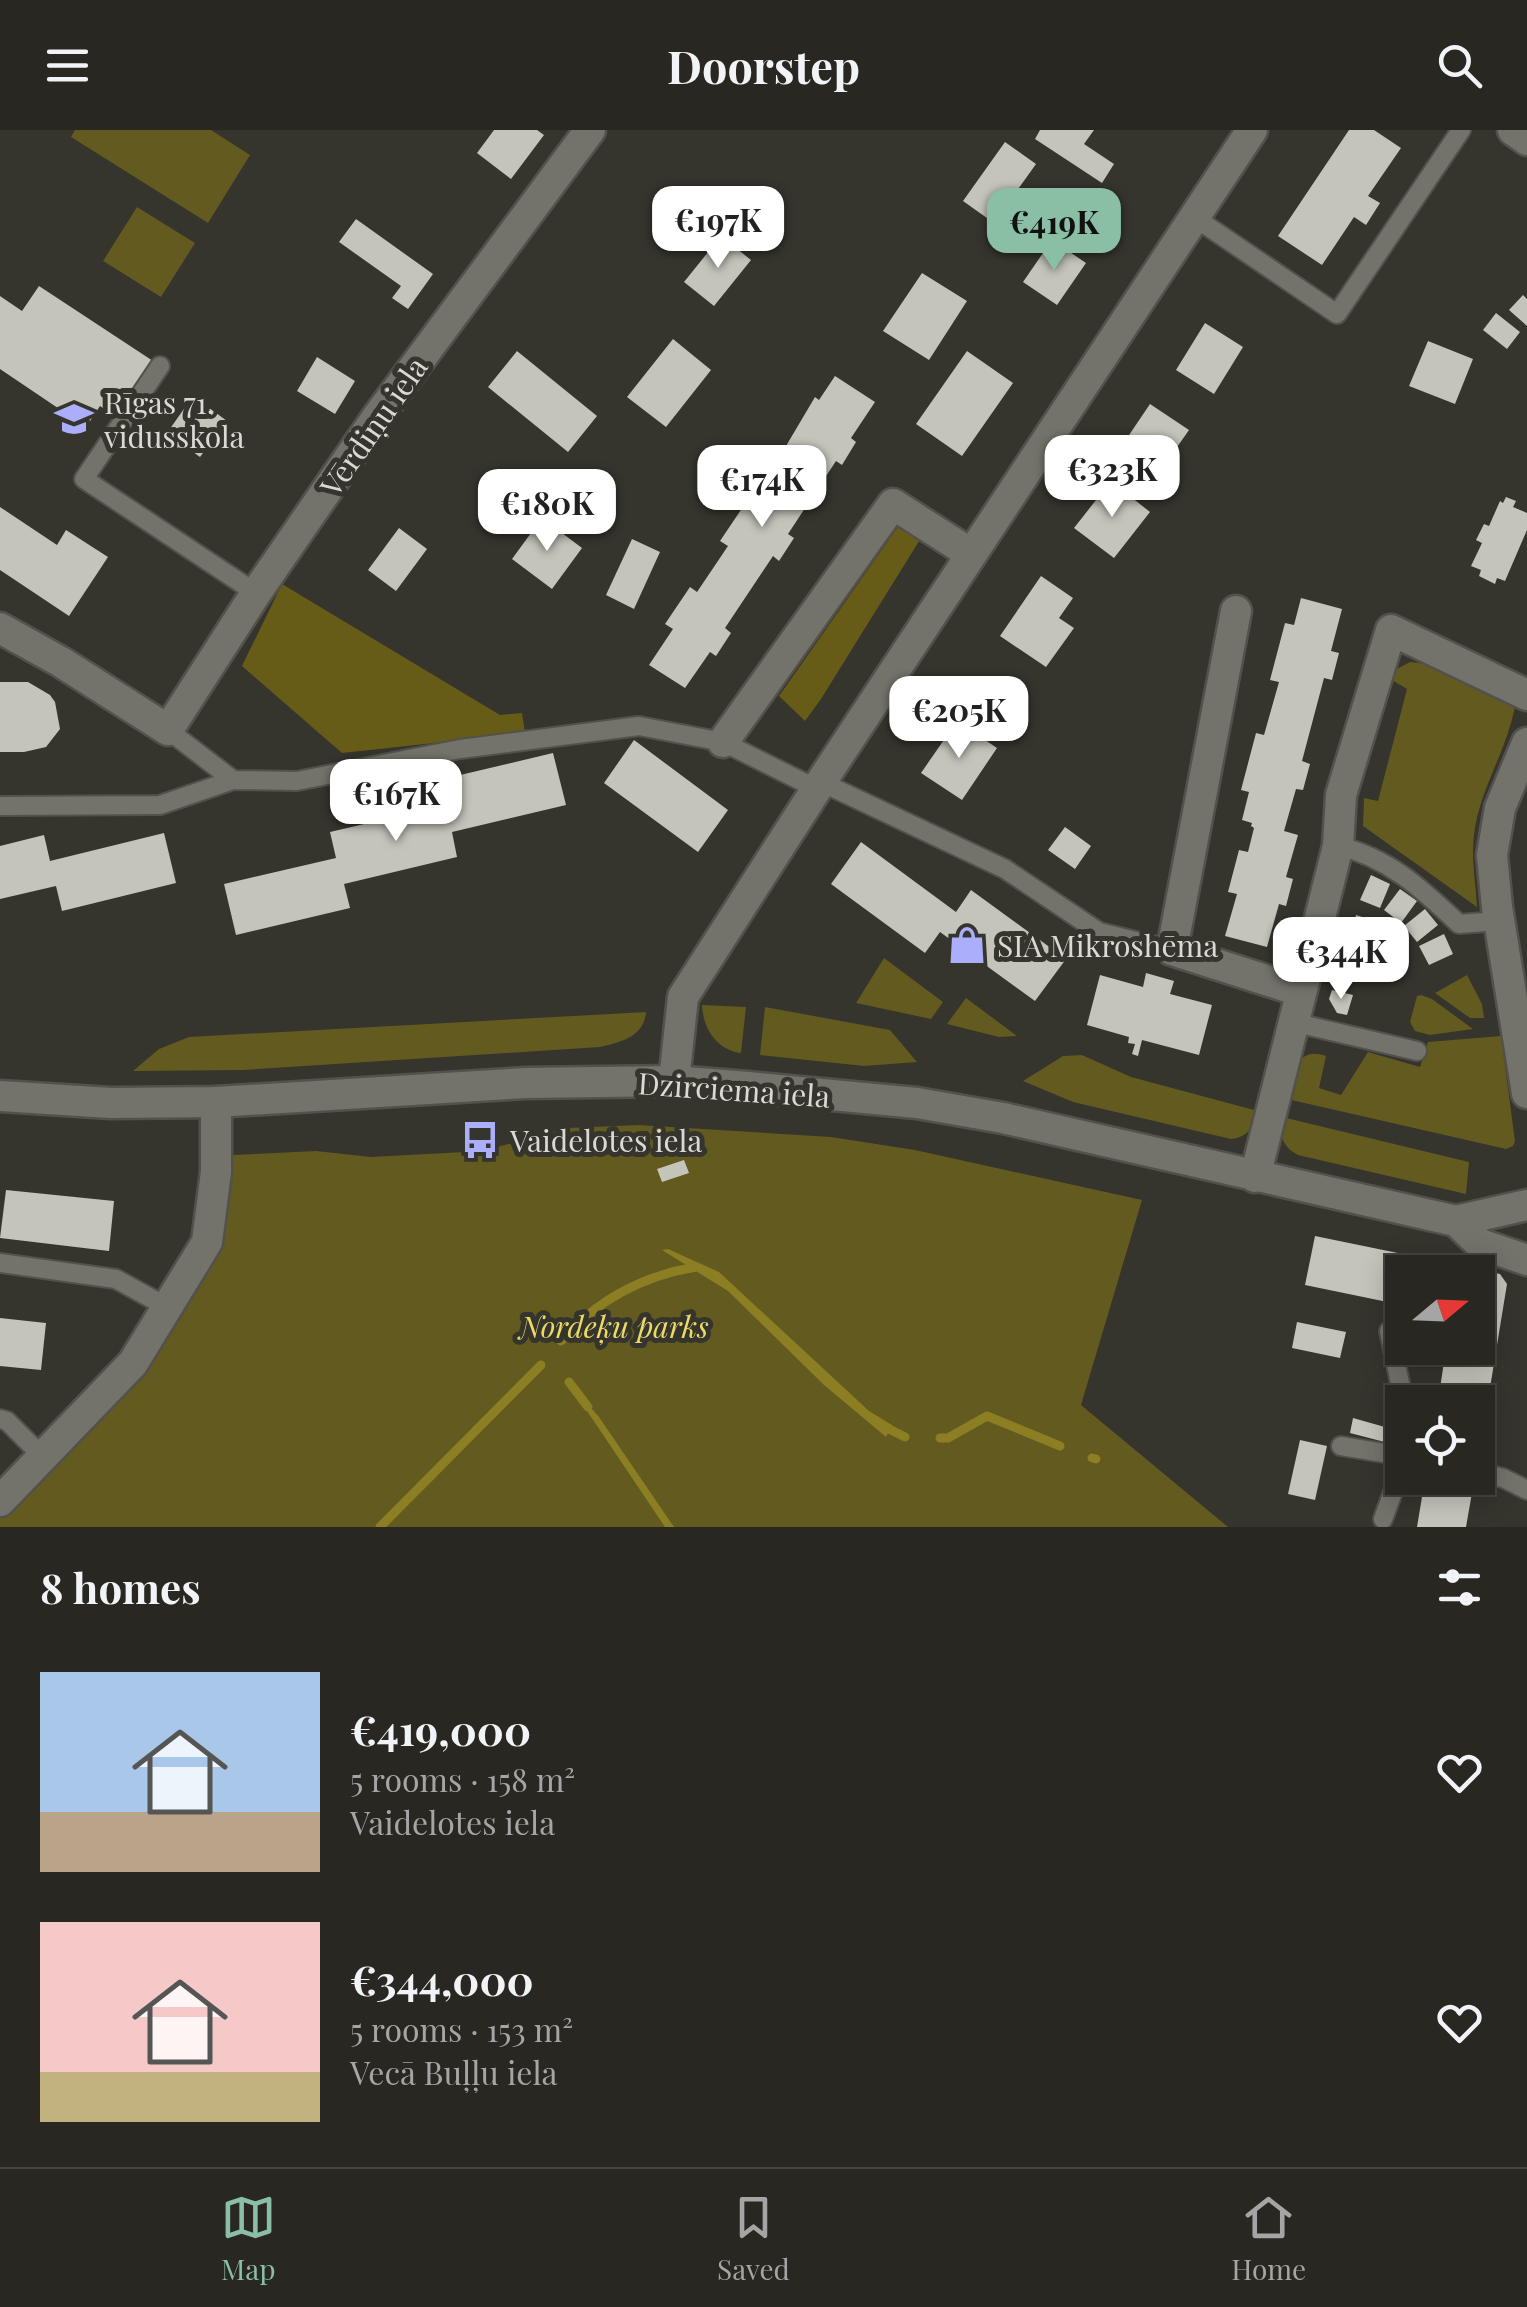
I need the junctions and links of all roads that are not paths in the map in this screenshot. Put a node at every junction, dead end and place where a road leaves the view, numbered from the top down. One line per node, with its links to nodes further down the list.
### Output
1 (590, 130): 9 (street, Vērdiņu iela)
2 (1252, 130): 6 (street)
3 (1461, 130): 6 (lane)
4 (1513, 130): 5 (street)
5 (1527, 140)
6 (1194, 217): 8 (street)
7 (160, 366): 9 (lane)
8 (971, 554): 14 (street); 17 (street)
9 (256, 593): 13 (street, Vērdiņu iela)
10 (1236, 610): 21 (street)
11 (0, 628): 13 (street)
12 (1527, 695): 19 (street)
13 (168, 730): 16 (lane)
14 (723, 742): 16 (lane); 17 (lane)
15 (1527, 743): 20 (street)
16 (233, 780): 18 (lane)
17 (819, 786): 21 (lane); 25 (street)
18 (0, 806)
19 (1338, 846): 20 (lane); 22 (street)
20 (1499, 921): 26 (street)
21 (1172, 950): 22 (street)
22 (1300, 990): 23 (street)
23 (1292, 1022): 24 (lane); 29 (street)
24 (1416, 1051)
25 (674, 1081): 28 (street, Dzirciema iela); 29 (street, Dzirciema iela)
26 (1527, 1093)
27 (0, 1096): 28 (street, Dzirciema iela)
28 (216, 1102): 34 (street)
29 (1256, 1177): 31 (street, Dzirciema iela)
30 (1527, 1205): 31 (street, Dzirciema iela)
31 (1456, 1221): 32 (street, Dzirciema iela)
32 (1527, 1260)
33 (0, 1263): 34 (lane)
34 (167, 1307): 38 (street)
35 (0, 1420): 38 (lane)
36 (1341, 1446): 37 (lane)
37 (1385, 1453)
38 (43, 1458): 42 (street)
39 (1495, 1476): 40 (lane)
40 (1527, 1490)
41 (1392, 1495): 43 (lane)
42 (0, 1500)
43 (1383, 1519)

